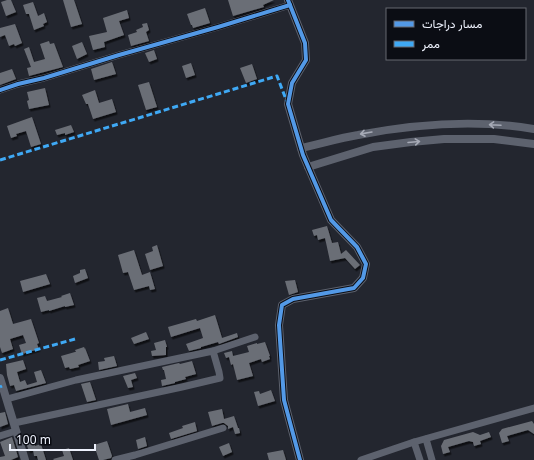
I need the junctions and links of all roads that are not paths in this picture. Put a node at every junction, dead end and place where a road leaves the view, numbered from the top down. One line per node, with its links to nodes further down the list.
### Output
1 (289, 2): 2 (street); 5 (street)
2 (0, 90)
3 (534, 129): 5 (street, one-way to 5)
4 (534, 144): 6 (street, one-way to 4)
5 (301, 148): 6 (street)
6 (308, 167): 19 (street)
7 (254, 338): 8 (street)
8 (213, 351): 10 (street); 12 (street)
9 (0, 378): 10 (street)
10 (7, 399): 12 (street)
11 (534, 408): 15 (street)
12 (15, 427): 14 (street); 17 (street)
13 (223, 428): 18 (street)
14 (0, 436)
15 (426, 439): 16 (street); 22 (street)
16 (414, 442): 20 (street); 21 (street)
17 (25, 460)
18 (115, 460)
19 (300, 460)
20 (361, 460)
21 (420, 460)
22 (432, 460)

